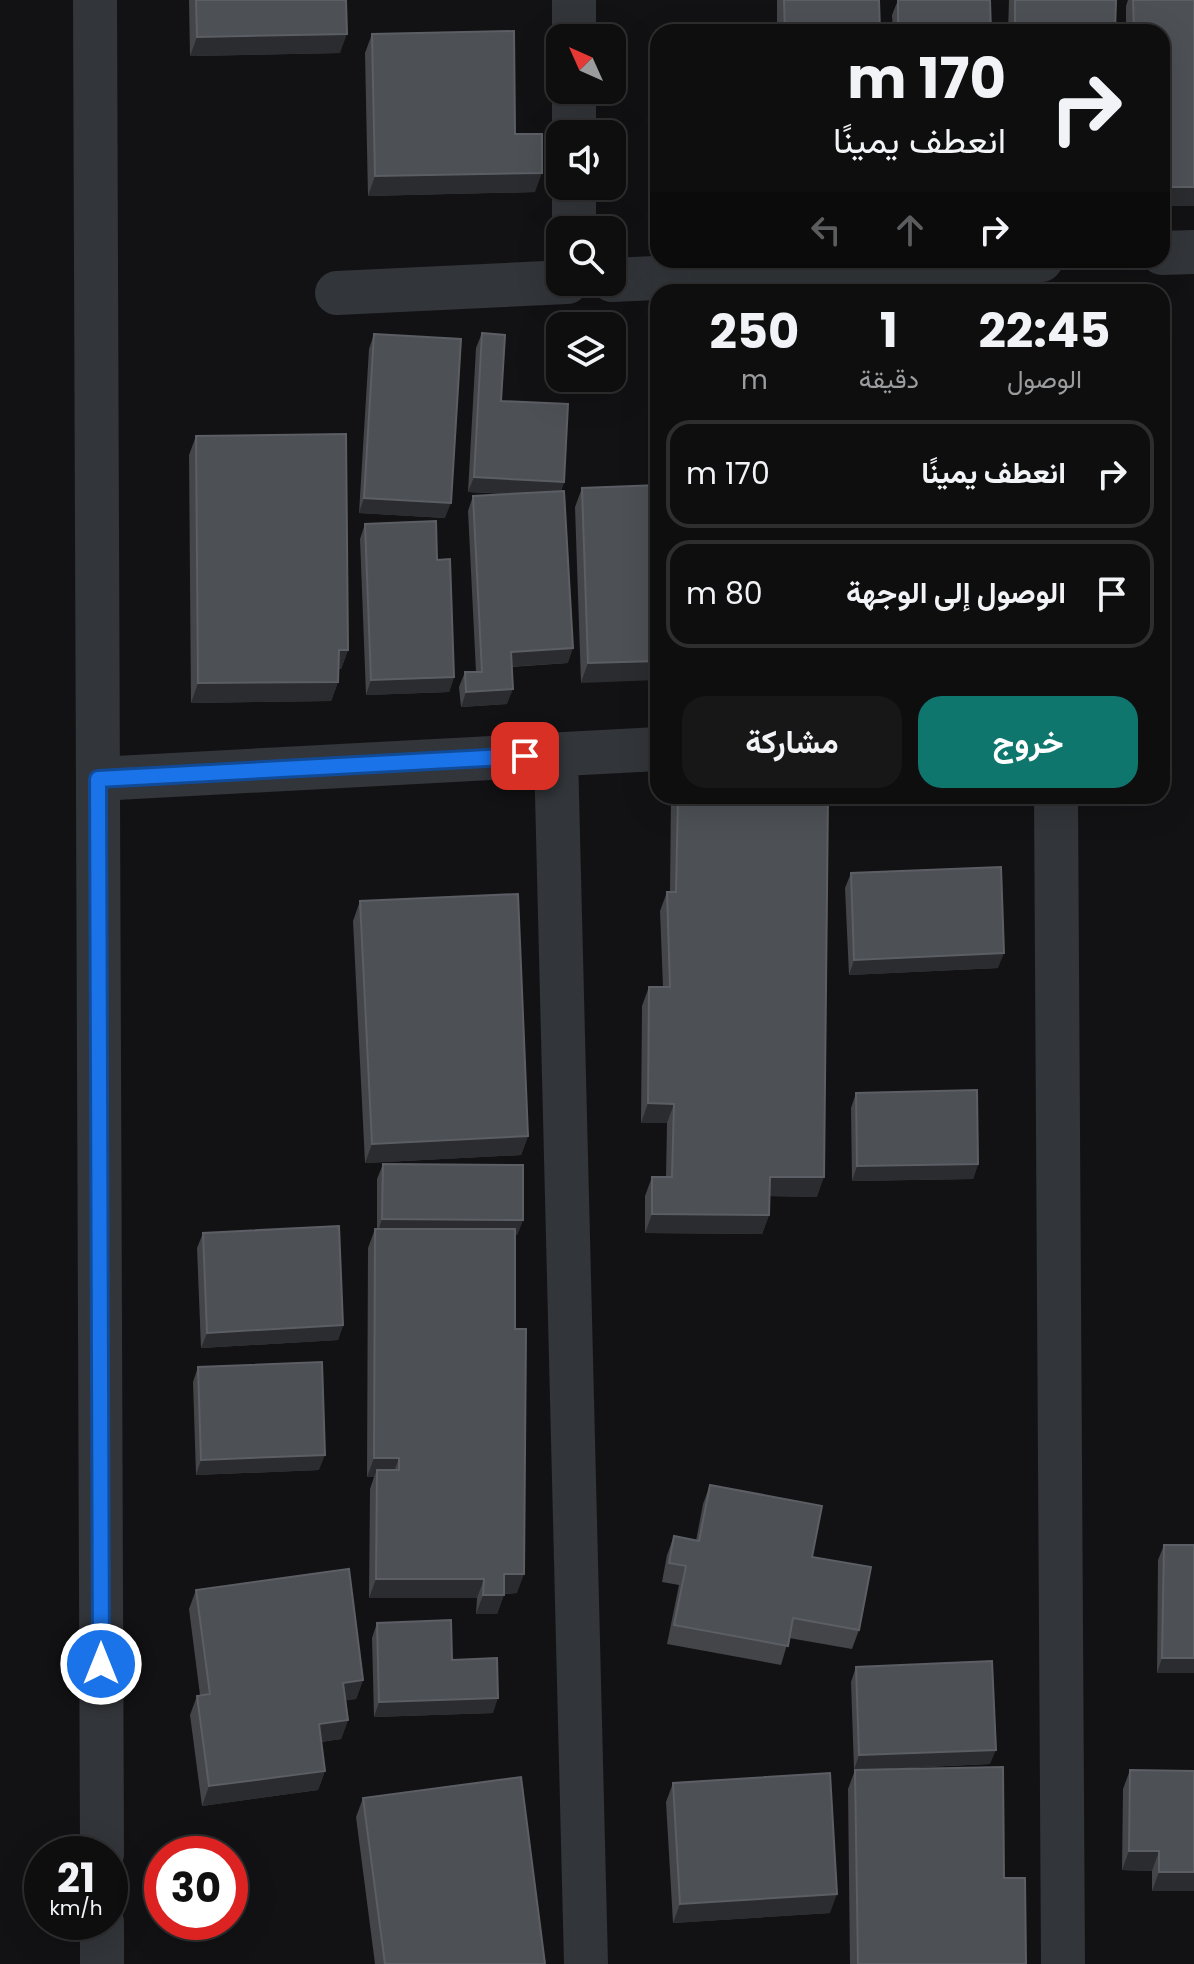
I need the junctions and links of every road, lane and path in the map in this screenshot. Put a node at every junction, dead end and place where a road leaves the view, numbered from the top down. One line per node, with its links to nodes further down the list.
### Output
1 (95, 0): 12 (street)
2 (574, 0): 3 (street)
3 (574, 24)
4 (1194, 252): 5 (street)
5 (1170, 253)
6 (869, 268): 7 (street)
7 (626, 279)
8 (546, 283): 9 (street)
9 (337, 293)
10 (650, 749): 11 (street)
11 (556, 754): 12 (street); 17 (street)
12 (98, 779): 14 (street)
13 (1056, 804): 18 (street)
14 (102, 1836)
15 (102, 1940): 16 (street)
16 (102, 1964)
17 (586, 1964)
18 (1063, 1964)

